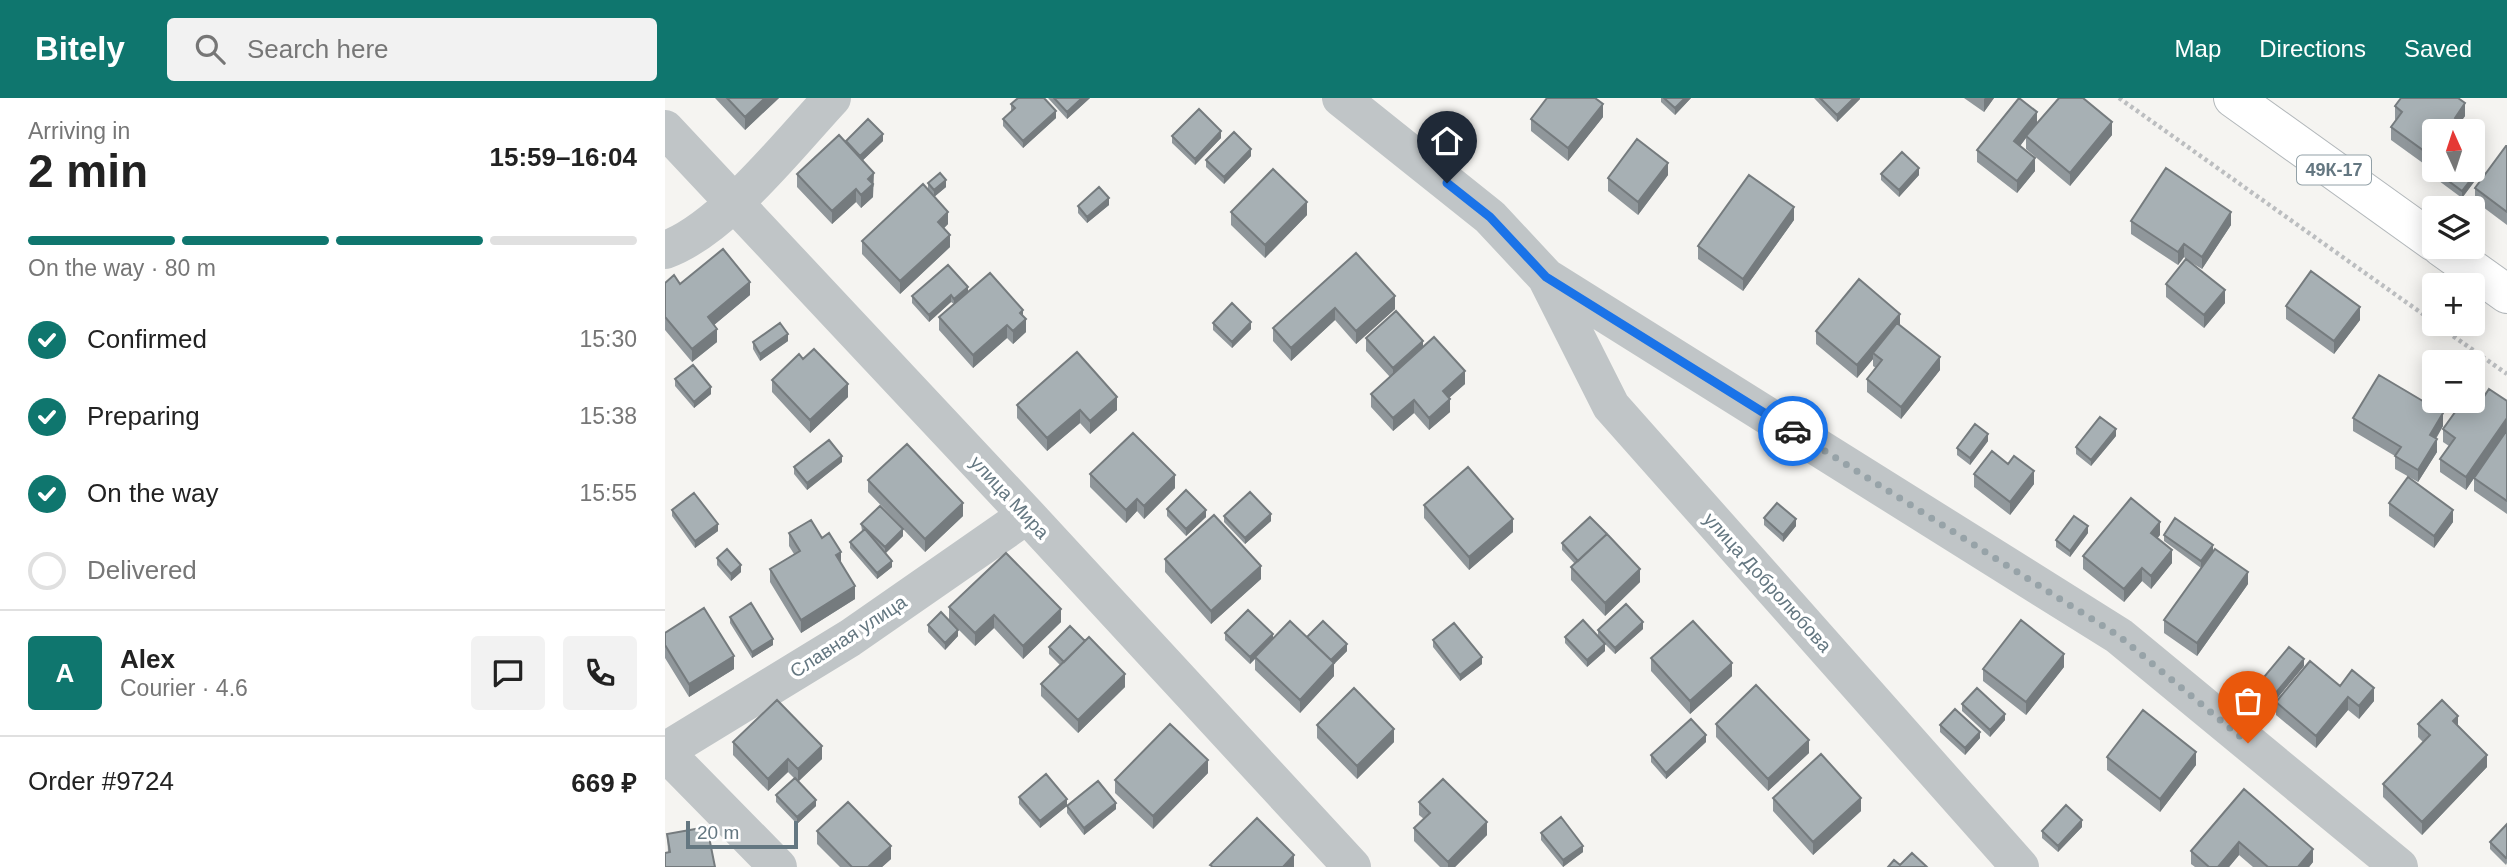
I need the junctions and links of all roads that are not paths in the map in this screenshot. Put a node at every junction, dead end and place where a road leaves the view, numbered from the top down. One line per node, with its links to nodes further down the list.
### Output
1 (832, 98): 5 (street)
2 (1341, 98): 9 (street, улица Добролюбова)
3 (2233, 98): 6 (main road, 49К-17)
4 (665, 129): 5 (street, улица Мира)
5 (734, 203): 7 (street); 11 (street, улица Мира)
6 (2422, 233)
7 (665, 250)
8 (2458, 259): 10 (main road)
9 (1546, 277): 15 (street, улица Добролюбова); 16 (street, улица Добролюбова)
10 (2507, 294)
11 (1027, 515): 12 (street, Славная улица); 14 (street, улица Мира)
12 (665, 751): 13 (street)
13 (778, 867)
14 (1352, 867)
15 (2020, 867)
16 (2399, 867)

